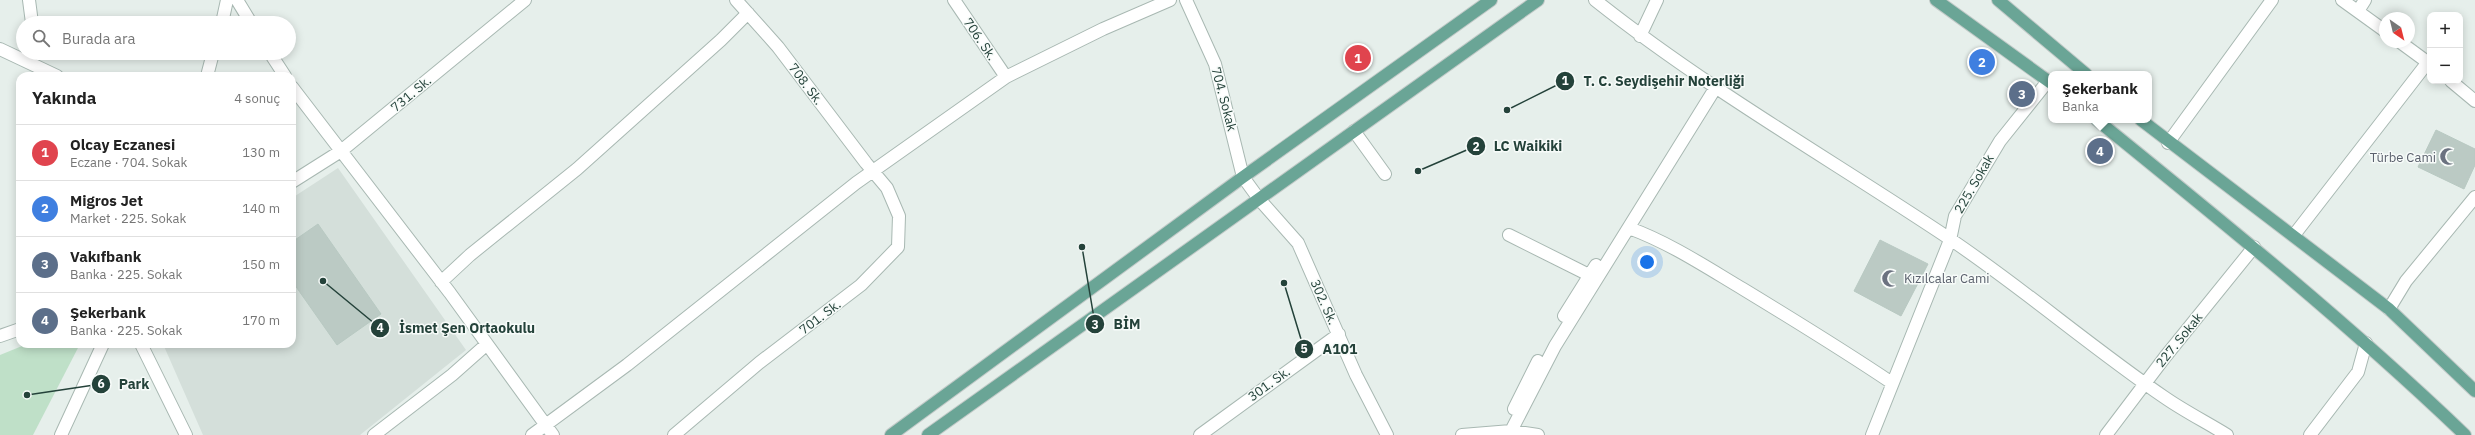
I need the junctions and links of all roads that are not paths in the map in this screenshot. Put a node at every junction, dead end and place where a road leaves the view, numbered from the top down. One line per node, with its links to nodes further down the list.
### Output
1 (29, 0): 20 (street)
2 (227, 0): 21 (street)
3 (237, 0): 22 (street)
4 (525, 0): 49 (street, 731. Sk.)
5 (736, 0): 19 (street, 708. Sk.)
6 (954, 0): 38 (street, 706. Sk.)
7 (1170, 0): 38 (street)
8 (1186, 0): 52 (street, 704. Sokak)
9 (1491, 0): 52 (main road)
10 (1538, 0): 47 (main road)
11 (1595, 0): 24 (street)
12 (1657, 0): 24 (street)
13 (1936, 0): 39 (main road)
14 (1998, 0): 35 (main road)
15 (2272, 0): 48 (street)
16 (2342, 0): 18 (street)
17 (2365, 0): 18 (street)
18 (2358, 11): 23 (street)
19 (748, 13): 50 (street, 708. Sk.); 62 (street)
20 (31, 16)
21 (224, 16)
22 (247, 16)
23 (2379, 27)
24 (1640, 36): 42 (street)
25 (2408, 48): 32 (street)
26 (0, 49): 27 (street)
27 (16, 58)
28 (20, 60): 34 (street)
29 (37, 60): 34 (street)
30 (211, 60): 36 (street)
31 (275, 60): 37 (street)
32 (2427, 62)
33 (2427, 66): 58 (street)
34 (39, 71)
35 (2082, 71)
36 (208, 72)
37 (282, 72)
38 (1006, 77): 50 (street)
39 (2048, 81)
40 (2048, 84): 59 (street, 225. Sokak)
41 (2455, 84): 44 (street)
42 (1714, 86): 56 (street); 59 (street); 61 (street)
43 (296, 92): 49 (street)
44 (2475, 101)
45 (2101, 123): 60 (main road)
46 (2144, 123): 48 (main road)
47 (1354, 131): 51 (street); 55 (main road)
48 (2168, 143): 58 (main road)
49 (341, 151): 53 (street, 731. Sk.); 62 (street)
50 (874, 170): 74 (street); 81 (street, 701. Sk.)
51 (1385, 174)
52 (1243, 176): 55 (street, 704. Sokak); 82 (main road)
53 (296, 179)
54 (2475, 197): 63 (street)
55 (1259, 199): 65 (street, 302. Sk.); 83 (main road)
56 (1629, 228): 71 (street); 75 (street)
57 (1509, 235): 61 (street)
58 (2294, 235): 63 (main road)
59 (1950, 240): 71 (street, 225. Sokak); 72 (street)
60 (2254, 246): 67 (main road); 72 (street, 227. Sokak)
61 (1589, 275): 75 (street)
62 (441, 282): 68 (street)
63 (2389, 310): 73 (main road)
64 (16, 330): 66 (street)
65 (1339, 334): 84 (street, 301. Sk.); 85 (street, 302. Sk.)
66 (0, 336)
67 (2366, 343): 91 (street); 92 (main road)
68 (487, 344): 74 (street); 78 (street)
69 (101, 348): 76 (street)
70 (143, 348): 77 (street)
71 (1892, 383): 88 (street, 225. Sokak)
72 (2145, 383): 89 (street, 227. Sokak); 90 (street)
73 (2475, 390)
74 (546, 425): 79 (street); 80 (street)
75 (1510, 433): 86 (street); 87 (street)
76 (61, 435)
77 (186, 435)
78 (374, 435)
79 (532, 435)
80 (553, 435)
81 (674, 435)
82 (891, 435)
83 (928, 435)
84 (1200, 435)
85 (1387, 435)
86 (1462, 435)
87 (1538, 435)
88 (1872, 435)
89 (2106, 435)
90 (2227, 435)
91 (2310, 435)
92 (2465, 435)

